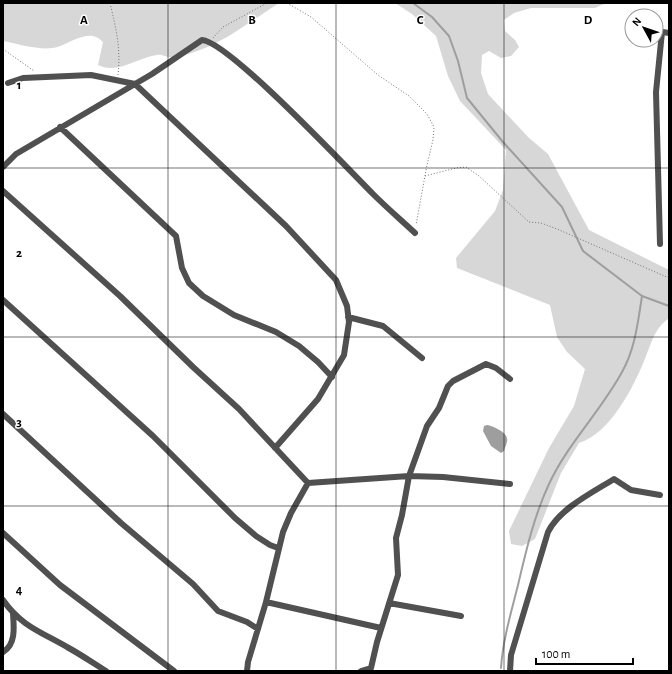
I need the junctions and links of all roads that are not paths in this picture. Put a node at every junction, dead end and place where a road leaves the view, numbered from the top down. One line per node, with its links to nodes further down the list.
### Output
1 (660, 48): 8 (street)
2 (8, 83): 3 (street)
3 (135, 84): 4 (street); 7 (street); 10 (street)
4 (60, 127): 5 (street); 12 (street)
5 (3, 166)
6 (3, 191): 15 (street)
7 (415, 233)
8 (660, 244)
9 (3, 300): 21 (street)
10 (348, 317): 11 (street); 12 (street)
11 (422, 358)
12 (332, 377): 15 (street)
13 (510, 379): 16 (street)
14 (3, 414): 28 (street)
15 (275, 448): 17 (street)
16 (409, 476): 17 (street); 18 (street); 24 (street)
17 (308, 483): 21 (street)
18 (510, 484)
19 (660, 495): 34 (street)
20 (3, 533): 31 (street)
21 (278, 548): 23 (street)
22 (3, 600): 25 (street)
23 (266, 602): 27 (street); 28 (street)
24 (389, 603): 26 (street); 27 (street)
25 (13, 614): 29 (street); 30 (street)
26 (461, 616)
27 (381, 628): 33 (street)
28 (258, 629): 32 (street)
29 (3, 652)
30 (106, 671)
31 (174, 671)
32 (247, 671)
33 (362, 671)
34 (510, 671)

